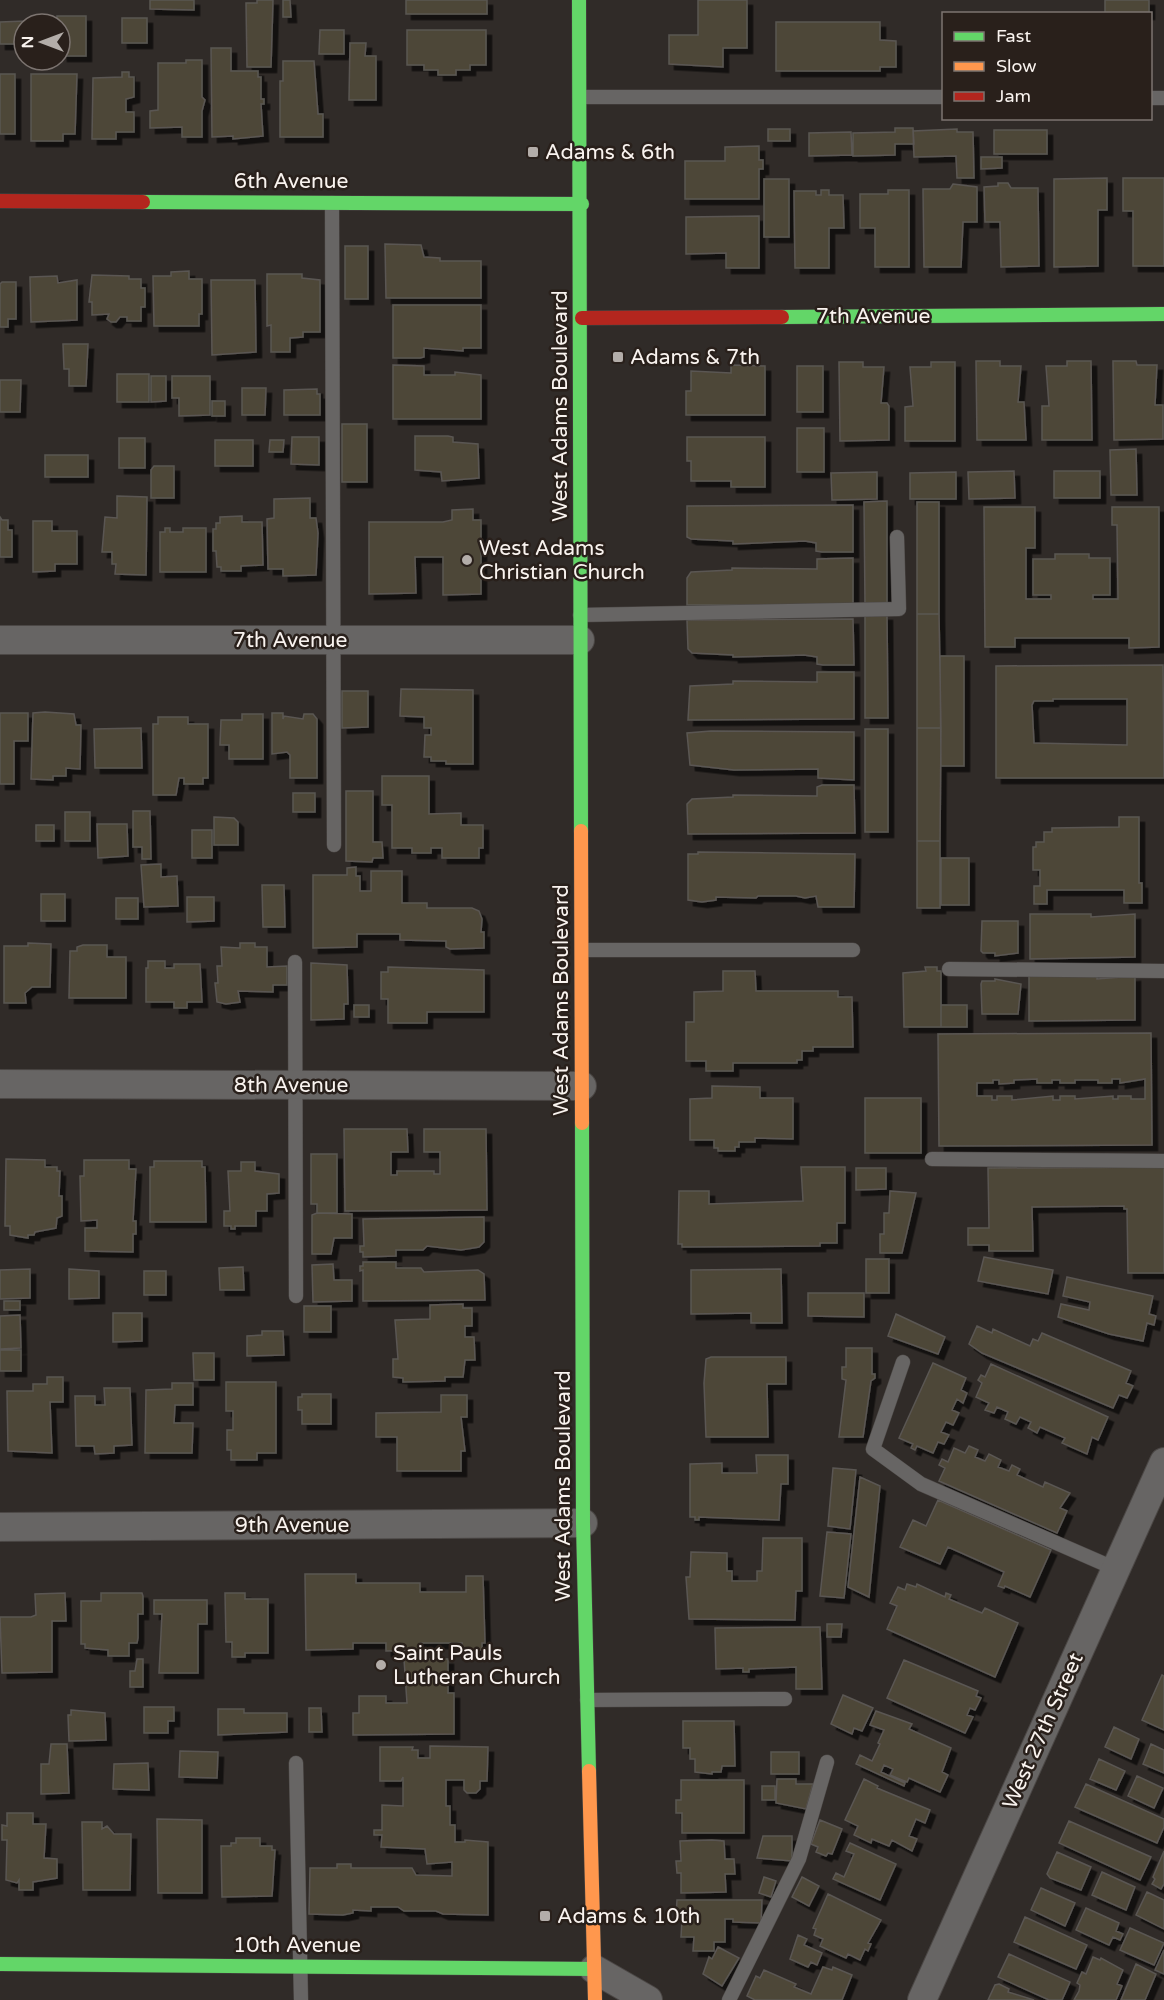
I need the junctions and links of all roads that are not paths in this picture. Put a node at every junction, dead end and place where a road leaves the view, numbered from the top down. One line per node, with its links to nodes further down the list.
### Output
1 (579, 0): 2 (main road, West Adams Boulevard)
2 (580, 97): 3 (lane); 6 (main road, West Adams Boulevard)
3 (942, 98)
4 (0, 201): 5 (main road, 6th Avenue)
5 (332, 203): 6 (main road, 6th Avenue); 12 (lane)
6 (582, 204): 8 (main road, West Adams Boulevard)
7 (1164, 314): 8 (main road, 7th Avenue)
8 (582, 318): 10 (main road, West Adams Boulevard)
9 (897, 537): 10 (lane)
10 (580, 627): 12 (street, 7th Avenue); 14 (main road, West Adams Boulevard)
11 (0, 640): 12 (street, 7th Avenue)
12 (334, 640): 13 (lane)
13 (334, 845)
14 (582, 950): 15 (lane); 21 (main road, West Adams Boulevard)
15 (853, 950)
16 (295, 962): 20 (lane)
17 (949, 969): 18 (lane)
18 (1164, 971)
19 (0, 1084): 20 (street, 8th Avenue)
20 (295, 1085): 21 (street, 8th Avenue); 24 (lane)
21 (582, 1086): 27 (main road, West Adams Boulevard)
22 (932, 1159): 23 (lane)
23 (1164, 1161)
24 (296, 1296)
25 (903, 1362): 29 (lane)
26 (1164, 1462): 29 (street, West 27th Street)
27 (583, 1523): 28 (street, 9th Avenue); 31 (main road, West Adams Boulevard)
28 (0, 1527)
29 (1116, 1569): 41 (street, West 27th Street)
30 (785, 1699): 31 (lane)
31 (587, 1700): 36 (main road, West Adams Boulevard)
32 (827, 1762): 40 (lane)
33 (296, 1763): 35 (lane)
34 (0, 1964): 35 (main road, 10th Avenue)
35 (300, 1966): 36 (main road, 10th Avenue); 37 (lane)
36 (594, 1969): 38 (main road, West Adams Boulevard); 39 (street)
37 (301, 2000)
38 (595, 2000)
39 (648, 2000)
40 (729, 2000)
41 (922, 2000)

